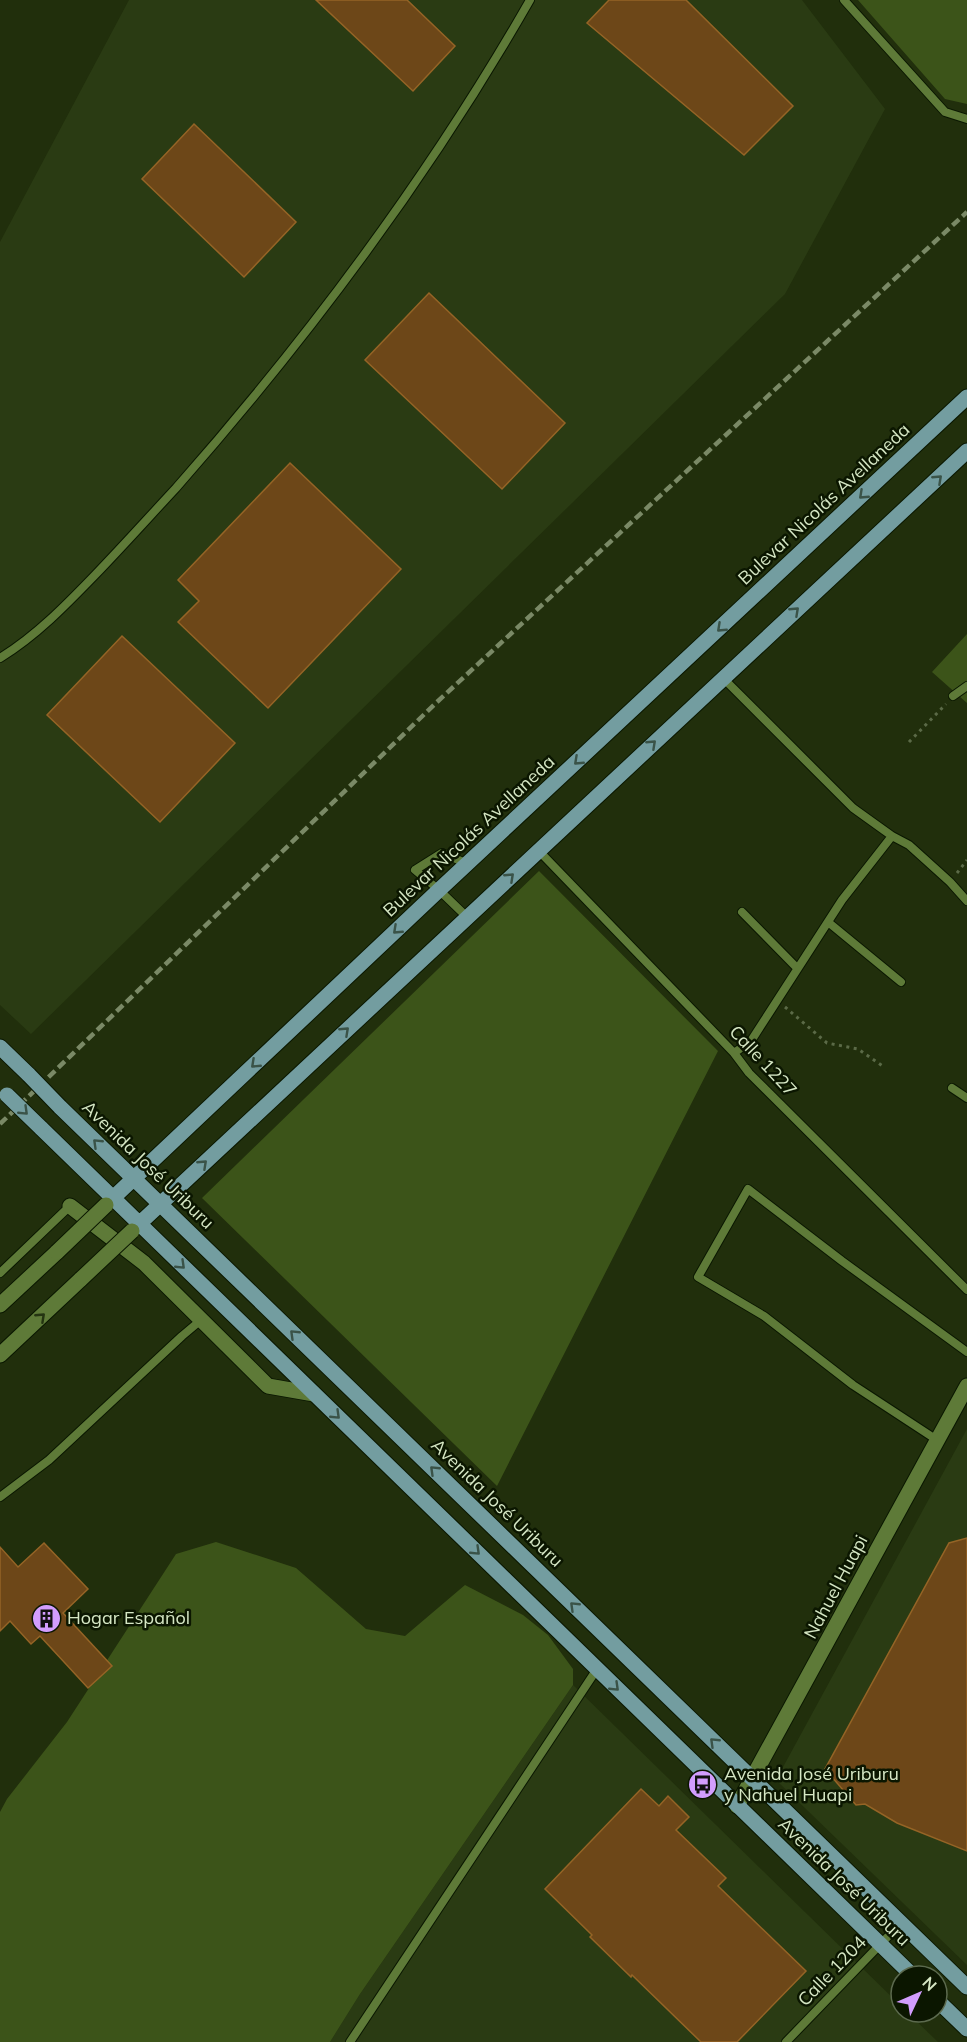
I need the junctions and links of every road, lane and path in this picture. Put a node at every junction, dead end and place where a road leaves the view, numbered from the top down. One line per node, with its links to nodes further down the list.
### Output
1 (530, 0): 6 (lane)
2 (843, 0): 3 (lane)
3 (967, 119)
4 (967, 397): 14 (main road, Bulevar Nicolás Avellaneda, one-way to 14)
5 (967, 451): 7 (main road, one-way to 5)
6 (0, 658)
7 (723, 678): 11 (lane); 12 (main road, one-way to 7)
8 (967, 686): 9 (lane)
9 (954, 696): 10 (path)
10 (909, 742)
11 (892, 836): 15 (lane); 20 (lane)
12 (538, 850): 19 (main road, one-way to 12); 25 (lane, Calle 1227)
13 (967, 860): 15 (path)
14 (468, 864): 16 (main road, Bulevar Nicolás Avellaneda); 16 (lane)
15 (950, 882): 17 (lane)
16 (440, 890): 19 (lane); 30 (main road, Bulevar Nicolás Avellaneda, one-way to 30)
17 (967, 901)
18 (742, 912): 21 (lane)
19 (467, 917): 32 (main road, one-way to 19)
20 (828, 922): 21 (lane); 22 (lane)
21 (797, 969): 23 (lane)
22 (901, 982)
23 (777, 1000): 25 (lane); 26 (path)
24 (0, 1047): 30 (main road, Avenida José Uriburu, one-way to 24, bridge)
25 (734, 1053): 36 (lane, Calle 1227)
26 (884, 1067)
27 (952, 1088): 29 (lane)
28 (3, 1092): 31 (main road, Avenida José Uriburu, one-way to 31, bridge)
29 (967, 1098)
30 (134, 1178): 31 (main road, Bulevar Nicolás Avellaneda); 32 (main road, Avenida José Uriburu)
31 (110, 1202): 34 (main road, Avenida José Uriburu); 37 (street, Bulevar Nicolás Avellaneda, bridge)
32 (160, 1204): 34 (main road); 46 (main road, Avenida José Uriburu, one-way to 32)
33 (70, 1206): 35 (lane); 38 (street)
34 (135, 1227): 40 (street, one-way to 34, bridge); 42 (main road, Avenida José Uriburu, one-way to 42)
35 (0, 1273)
36 (967, 1290)
37 (0, 1305)
38 (201, 1320): 42 (street); 44 (lane)
39 (967, 1352): 43 (lane)
40 (0, 1355)
41 (967, 1386): 43 (street, Nahuel Huapi)
42 (314, 1394): 45 (main road, Avenida José Uriburu, one-way to 45)
43 (938, 1440): 46 (street, Nahuel Huapi)
44 (0, 1497)
45 (597, 1669): 47 (main road, Avenida José Uriburu, one-way to 47); 54 (lane)
46 (753, 1780): 47 (street, Nahuel Huapi); 48 (main road, Avenida José Uriburu)
47 (737, 1806): 49 (main road, Avenida José Uriburu)
48 (901, 1923): 49 (lane, Calle 1204); 51 (main road, Avenida José Uriburu)
49 (880, 1945): 50 (main road, Avenida José Uriburu); 55 (lane, Calle 1204)
50 (900, 1964)
51 (967, 1987)
52 (949, 2012): 53 (main road)
53 (967, 2029)
54 (350, 2042)
55 (786, 2042)

